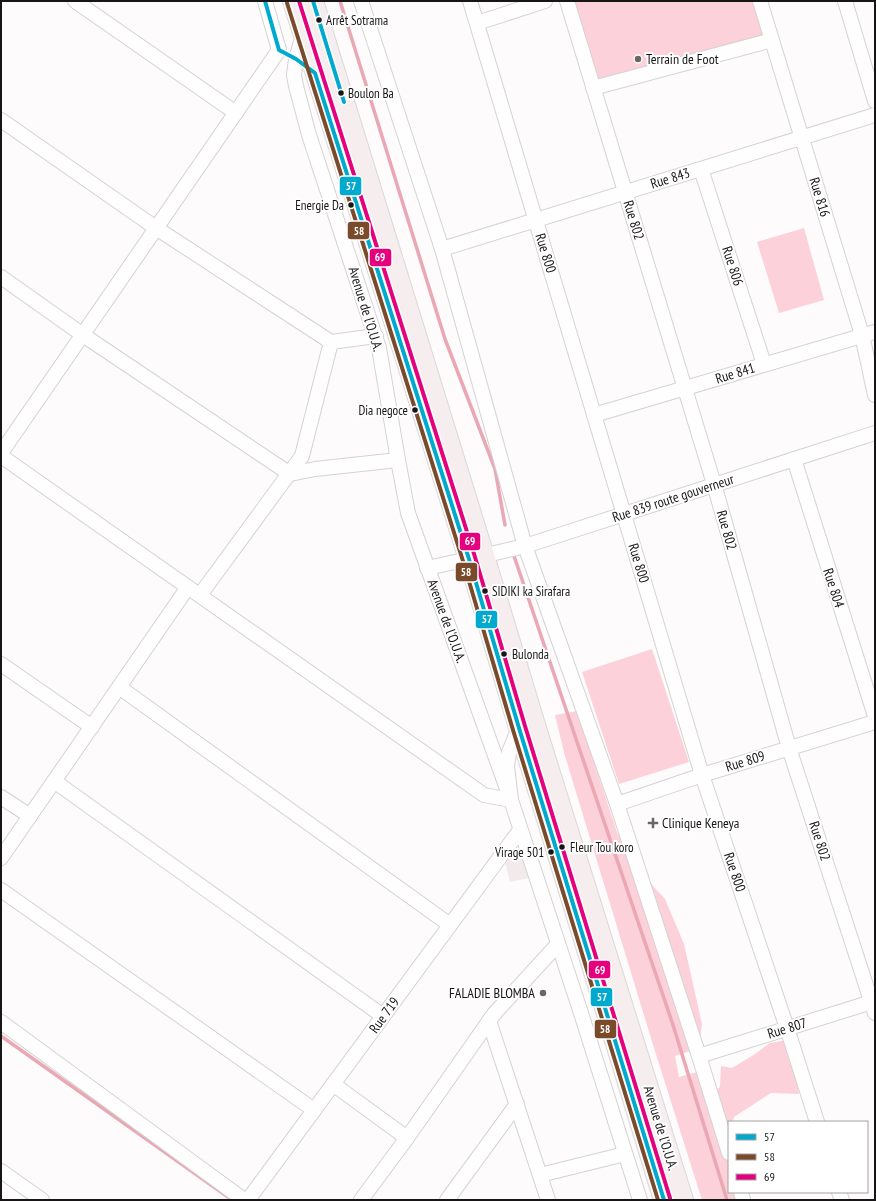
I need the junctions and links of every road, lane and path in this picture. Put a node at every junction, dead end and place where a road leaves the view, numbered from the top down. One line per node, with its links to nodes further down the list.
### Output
1 (75, 1): 19 (street)
2 (265, 1): 14 (street)
3 (293, 1): 12 (highway, Avenue de l'O.U.A.)
4 (313, 1): 45 (highway, Avenue de l'O.U.A.)
5 (361, 1): 27 (street)
6 (470, 1): 11 (street, Rue 800)
7 (545, 1): 11 (street)
8 (567, 1): 17 (street, Rue 802)
9 (760, 1): 13 (street, Rue 816)
10 (845, 1): 18 (street)
11 (477, 23): 25 (street, Rue 800)
12 (303, 35): 15 (street, Avenue de l'O.U.A.); 16 (highway, Avenue de l'O.U.A.)
13 (772, 40): 17 (street); 22 (street, Rue 816)
14 (279, 50): 15 (street); 19 (street)
15 (296, 59): 16 (street); 31 (street, Avenue de l'O.U.A.)
16 (315, 73): 45 (highway, Avenue de l'O.U.A.)
17 (593, 88): 24 (street, Rue 802)
18 (875, 102)
19 (236, 113): 26 (street)
20 (875, 115): 22 (street, Rue 843)
21 (1, 120): 26 (street)
22 (802, 138): 23 (street, Rue 843); 29 (street, Rue 816)
23 (701, 169): 24 (street, Rue 843); 33 (street, Rue 806)
24 (625, 192): 25 (street, Rue 843); 34 (street, Rue 802)
25 (536, 220): 27 (street, Rue 843); 36 (street, Rue 800)
26 (156, 228): 30 (street); 32 (street)
27 (442, 249): 44 (street)
28 (1, 278): 30 (street)
29 (868, 333): 33 (street, Rue 841); 35 (street, Rue 816)
30 (83, 335): 38 (street); 41 (street)
31 (376, 336): 32 (street); 40 (street, Avenue de l'O.U.A.)
32 (331, 342): 41 (street)
33 (764, 364): 34 (street, Rue 841)
34 (685, 388): 36 (street, Rue 841); 42 (street, Rue 802)
35 (875, 395)
36 (594, 415): 43 (street, Rue 800)
37 (875, 433): 39 (street, Rue 839 route gouverneur)
38 (1, 455): 47 (street)
39 (794, 459): 42 (street, Rue 839 route gouverneur); 51 (street, Rue 804)
40 (398, 460): 41 (street); 46 (street, Avenue de l'O.U.A.)
41 (290, 474): 48 (street)
42 (714, 484): 43 (street, Rue 839 route gouverneur); 55 (street, Rue 802)
43 (624, 514): 44 (street, Rue 839 route gouverneur); 56 (street, Rue 800)
44 (525, 546): 45 (street, Rue 839 route gouverneur); 60 (street)
45 (477, 557): 46 (street, Rue 839 route gouverneur); 54 (highway, Avenue de l'O.U.A.); 90 (highway, Avenue de l'O.U.A.)
46 (427, 568): 59 (street, Avenue de l'O.U.A.)
47 (188, 587): 48 (street); 50 (street)
48 (200, 595): 59 (street)
49 (1, 664): 53 (street)
50 (119, 687): 53 (street); 65 (street)
51 (875, 716)
52 (875, 722): 55 (street, Rue 809)
53 (92, 727): 57 (street)
54 (519, 728): 59 (street); 89 (highway, Avenue de l'O.U.A.)
55 (789, 748): 56 (street, Rue 809); 67 (street, Rue 802)
56 (702, 775): 60 (street, Rue 809); 71 (street, Rue 800)
57 (54, 781): 61 (street); 68 (street)
58 (1, 797): 61 (street)
59 (511, 800): 62 (street, Avenue de l'O.U.A.)
60 (616, 804): 72 (street)
61 (30, 816): 63 (street)
62 (520, 830): 65 (street, Rue 719); 66 (street, Avenue de l'O.U.A.)
63 (1, 858)
64 (1, 890): 75 (street)
65 (450, 925): 68 (street, Rue 719)
66 (558, 944): 69 (street); 79 (street, Avenue de l'O.U.A.)
67 (874, 1005): 71 (street, Rue 807)
68 (383, 1016): 73 (street, Rue 719)
69 (489, 1021): 74 (street); 77 (street)
70 (1, 1022): 83 (street)
71 (787, 1028): 72 (street, Rue 807); 76 (street, Rue 800)
72 (699, 1056): 78 (street)
73 (333, 1084): 75 (street, Rue 719); 77 (street)
74 (517, 1104): 81 (street); 86 (street)
75 (314, 1110): 84 (street, Rue 719)
76 (817, 1121)
77 (407, 1138): 85 (street)
78 (728, 1150)
79 (625, 1154): 81 (street); 88 (street, Avenue de l'O.U.A.)
80 (1, 1171): 82 (street)
81 (540, 1175): 87 (street)
82 (42, 1200)
83 (244, 1200)
84 (248, 1200)
85 (360, 1200)
86 (447, 1200)
87 (548, 1200)
88 (640, 1200)
89 (664, 1200)
90 (683, 1200)

